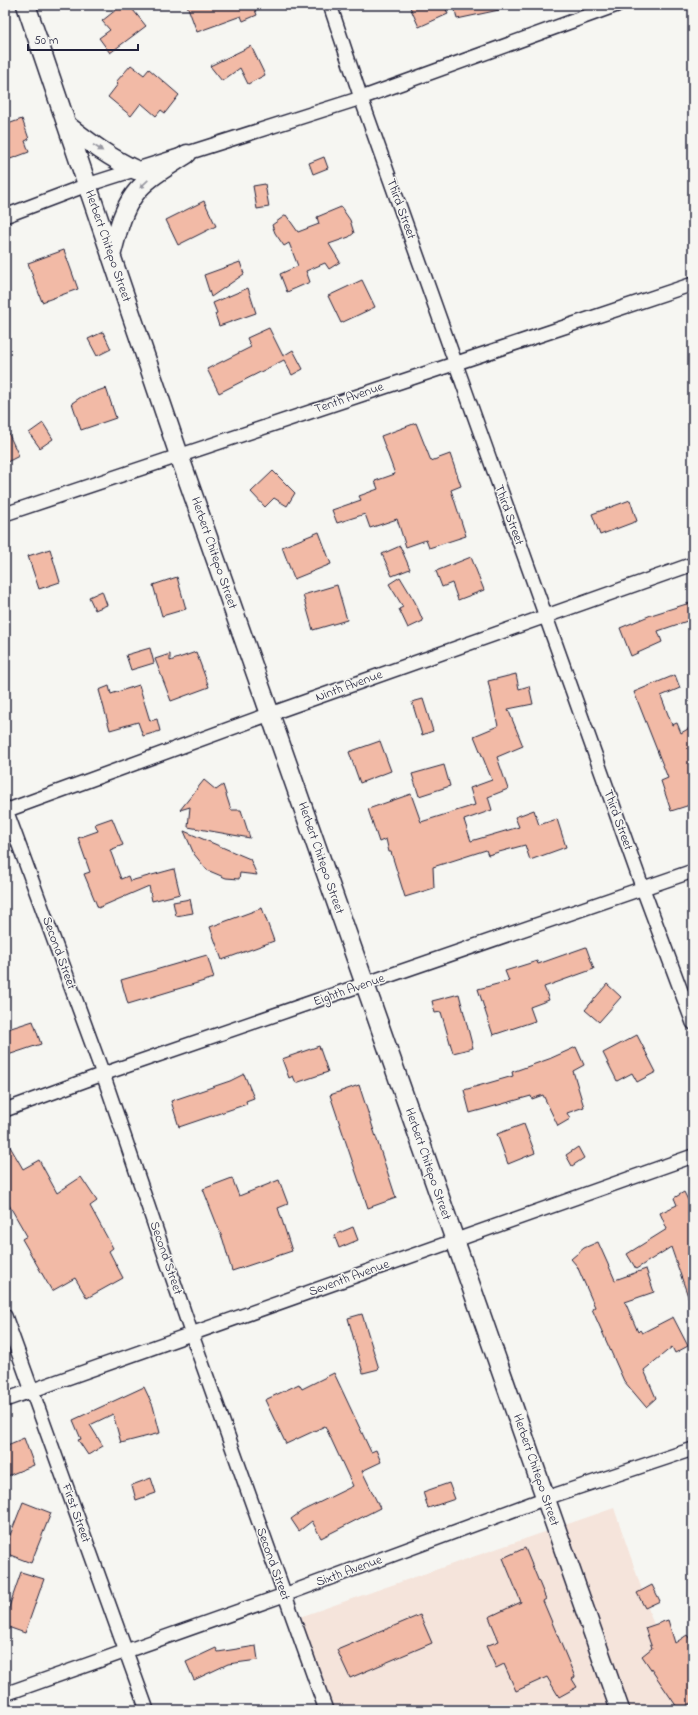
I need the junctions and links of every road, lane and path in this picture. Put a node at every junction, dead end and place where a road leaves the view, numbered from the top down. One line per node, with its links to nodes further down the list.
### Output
1 (26, 5): 5 (main road, Herbert Chitepo Street)
2 (330, 5): 4 (street, Third Street)
3 (613, 6): 4 (street)
4 (361, 98): 6 (street); 12 (street, Third Street)
5 (67, 125): 7 (main road, one-way to 7); 8 (main road, Herbert Chitepo Street)
6 (187, 154): 7 (street); 10 (main road, one-way to 10)
7 (136, 170): 8 (street)
8 (87, 185): 9 (street); 10 (main road, Herbert Chitepo Street)
9 (5, 216)
10 (111, 256): 13 (main road, Herbert Chitepo Street)
11 (693, 284): 12 (street, Tenth Avenue)
12 (455, 363): 13 (street, Tenth Avenue); 16 (street, Third Street)
13 (179, 455): 14 (street, Tenth Avenue); 17 (main road, Herbert Chitepo Street)
14 (5, 514)
15 (693, 564): 16 (street, Ninth Avenue)
16 (546, 617): 17 (street, Ninth Avenue); 20 (street, Third Street)
17 (270, 714): 18 (street, Ninth Avenue); 21 (main road, Herbert Chitepo Street)
18 (5, 810): 23 (street, Second Street)
19 (693, 871): 20 (street, Eighth Avenue)
20 (643, 889): 21 (street, Eighth Avenue); 22 (street, Third Street)
21 (365, 984): 23 (street, Eighth Avenue); 26 (main road, Herbert Chitepo Street)
22 (693, 1023)
23 (103, 1074): 24 (street, Eighth Avenue); 28 (street, Second Street)
24 (5, 1110)
25 (693, 1156): 26 (street, Seventh Avenue)
26 (455, 1240): 28 (street, Seventh Avenue); 32 (main road, Herbert Chitepo Street)
27 (5, 1316): 29 (street, First Street)
28 (192, 1335): 29 (street, Seventh Avenue); 33 (street, Second Street)
29 (32, 1391): 30 (street, Seventh Avenue); 34 (street, First Street)
30 (5, 1400)
31 (693, 1449): 32 (street, Sixth Avenue)
32 (546, 1498): 33 (street, Sixth Avenue); 38 (main road, Herbert Chitepo Street)
33 (284, 1595): 34 (street, Sixth Avenue); 37 (street, Second Street)
34 (126, 1650): 35 (street, Sixth Avenue); 36 (street, First Street)
35 (5, 1694)
36 (147, 1710)
37 (326, 1710)
38 (620, 1710)

